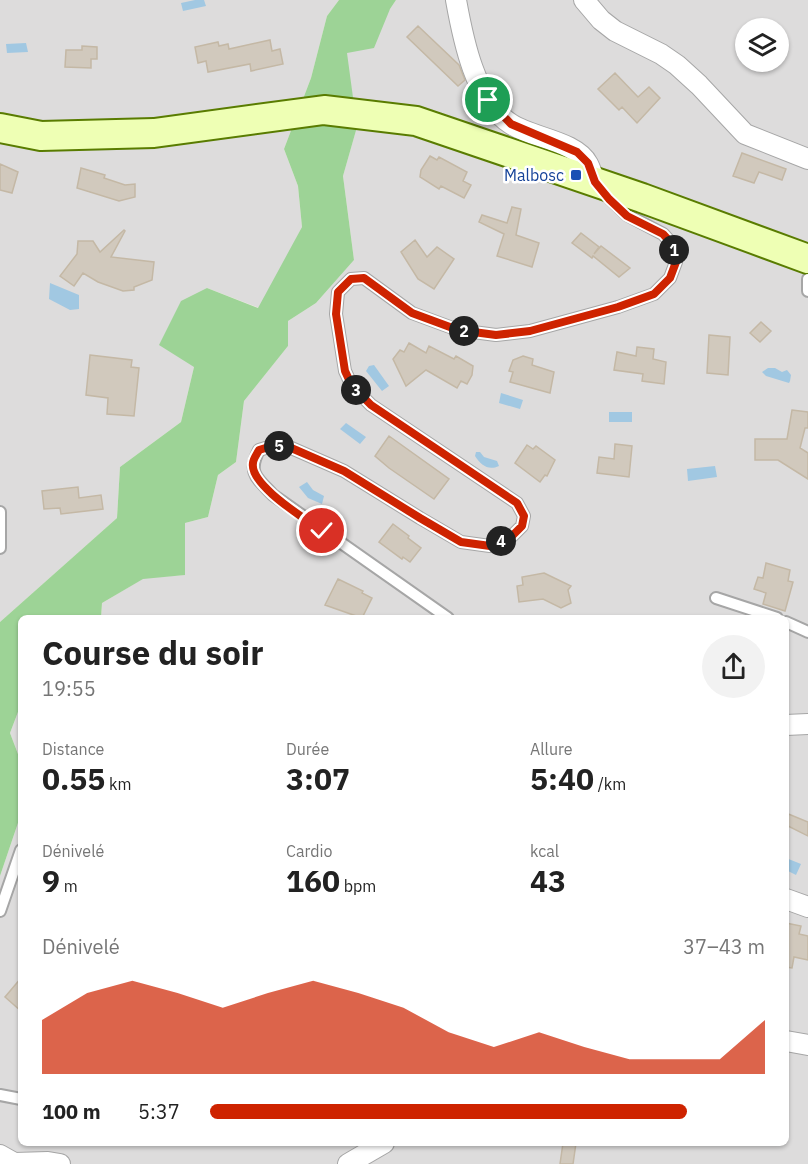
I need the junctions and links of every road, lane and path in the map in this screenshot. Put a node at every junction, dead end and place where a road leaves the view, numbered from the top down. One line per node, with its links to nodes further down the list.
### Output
1 (456, 0): 5 (street)
2 (584, 0): 4 (street)
3 (0, 128): 5 (main road)
4 (808, 159)
5 (595, 182): 6 (main road); 12 (lane)
6 (808, 259)
7 (808, 279): 8 (lane)
8 (808, 291)
9 (0, 512): 10 (lane)
10 (0, 548)
11 (716, 598): 13 (lane)
12 (444, 615)
13 (768, 615)
14 (789, 623): 15 (lane)
15 (808, 632)
16 (808, 724): 17 (street)
17 (789, 725)
18 (18, 859): 21 (lane)
19 (789, 900): 20 (street)
20 (808, 907)
21 (0, 911)
22 (789, 1042): 23 (street)
23 (808, 1045)
24 (0, 1095): 25 (lane)
25 (18, 1098)
26 (379, 1146): 30 (street)
27 (0, 1155): 28 (street)
28 (16, 1164): 29 (street)
29 (60, 1164)
30 (348, 1164)

